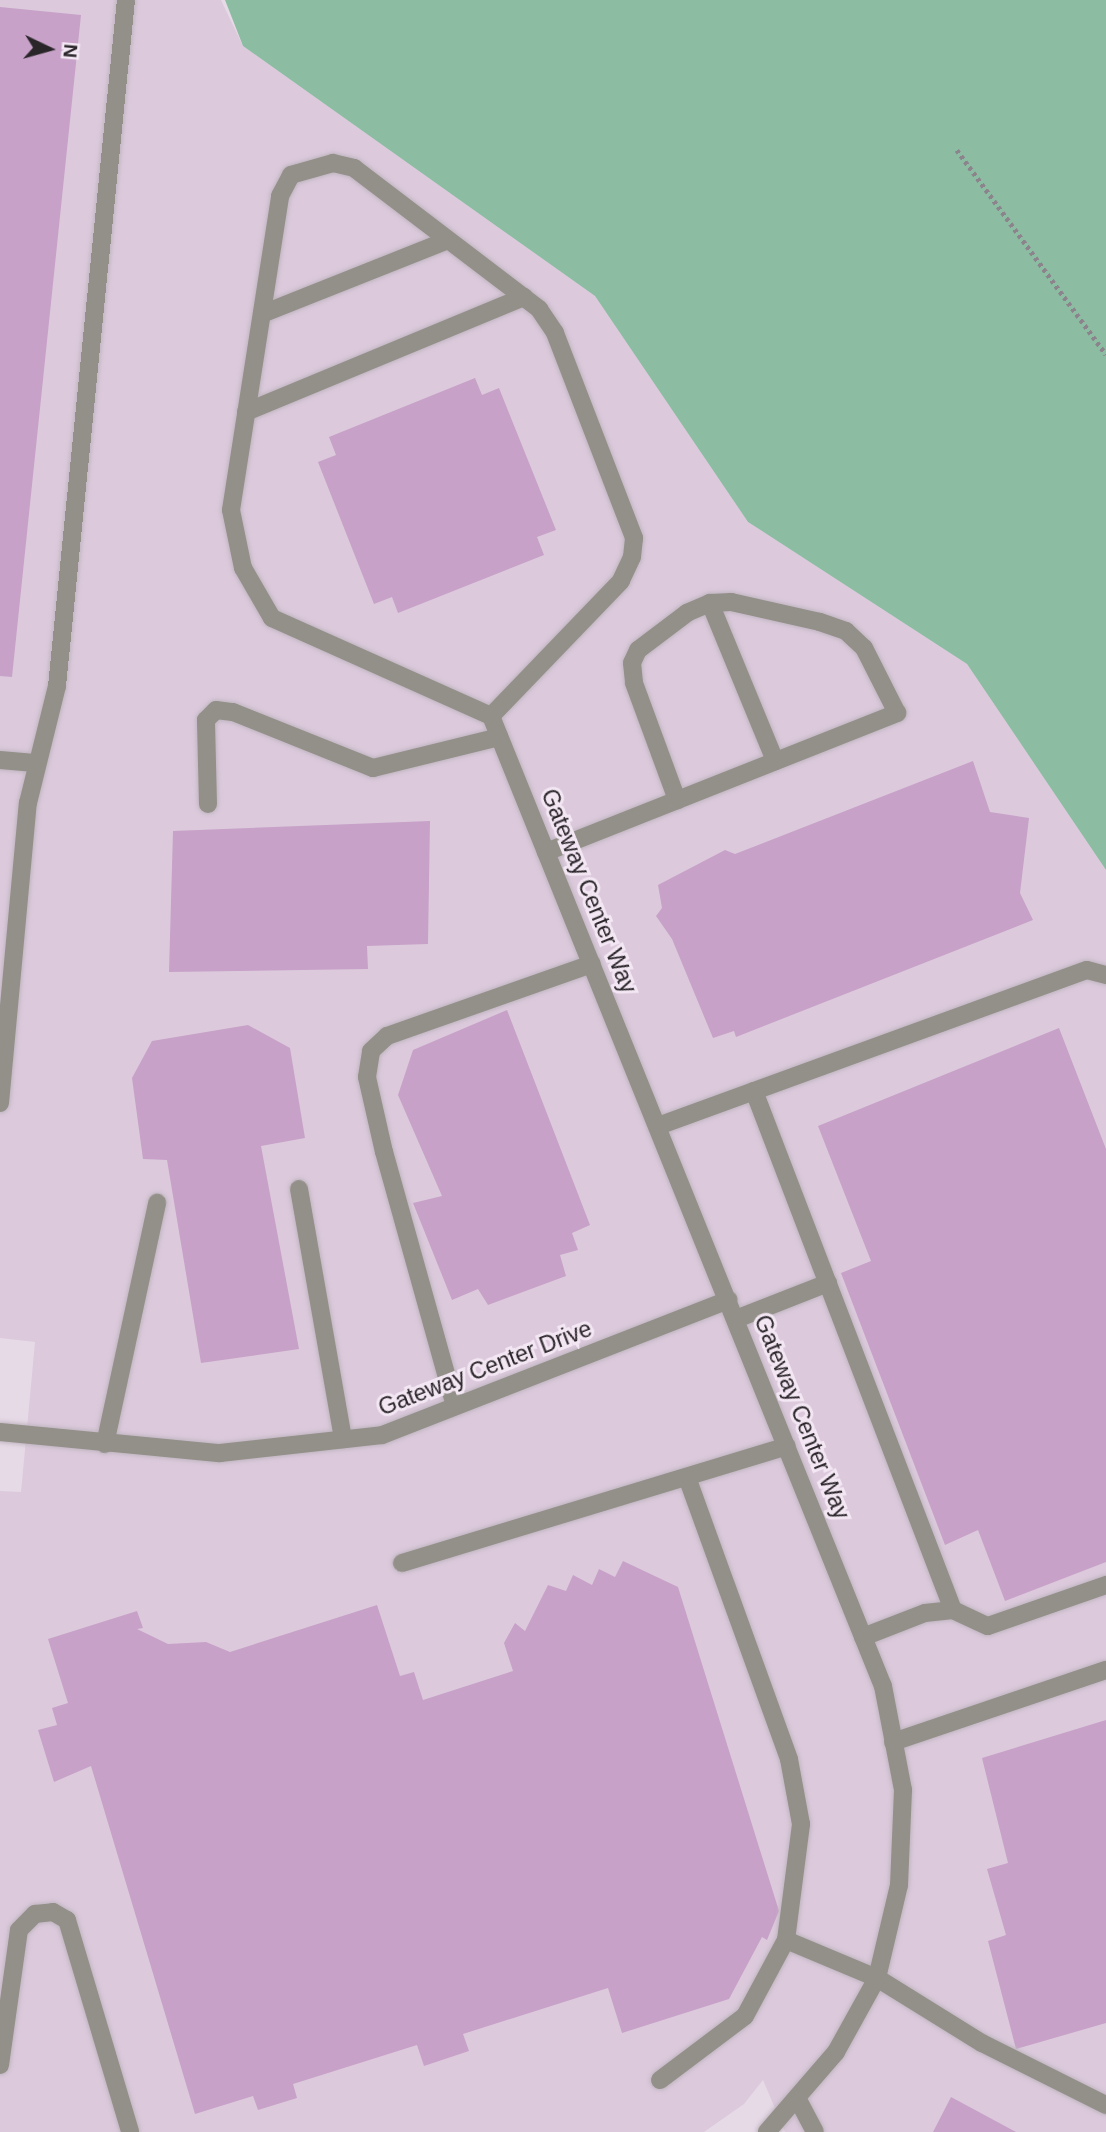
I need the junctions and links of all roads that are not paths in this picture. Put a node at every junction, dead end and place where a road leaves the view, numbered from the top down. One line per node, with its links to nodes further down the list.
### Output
1 (126, 0): 11 (street)
2 (448, 240): 3 (street); 4 (street); 4 (street)
3 (524, 297): 5 (street); 7 (street)
4 (262, 314): 5 (street)
5 (246, 412): 7 (street)
6 (710, 603): 10 (street); 10 (street); 12 (street)
7 (491, 716): 8 (street, Gateway Center Way)
8 (499, 737): 13 (street); 14 (street, Gateway Center Way)
9 (0, 760): 11 (street)
10 (775, 761): 12 (street)
11 (35, 763): 18 (street)
12 (677, 800): 14 (street)
13 (208, 804)
14 (547, 852): 15 (street, Gateway Center Way)
15 (592, 964): 19 (street, Gateway Center Way); 25 (street)
16 (1106, 975): 17 (street)
17 (754, 1091): 19 (street); 22 (street)
18 (0, 1103)
19 (658, 1125): 23 (street, Gateway Center Way)
20 (299, 1189): 27 (street)
21 (157, 1203): 28 (street)
22 (828, 1283): 24 (street); 33 (street)
23 (729, 1300): 24 (street, Gateway Center Way); 25 (street, Gateway Center Drive)
24 (736, 1319): 29 (street, Gateway Center Way)
25 (456, 1406): 27 (street, Gateway Center Drive)
26 (0, 1432): 28 (street, Gateway Center Drive)
27 (343, 1439): 28 (street, Gateway Center Drive)
28 (105, 1444)
29 (787, 1446): 30 (street); 34 (street, Gateway Center Way)
30 (687, 1477): 31 (street); 37 (street)
31 (402, 1563)
32 (1106, 1585): 33 (street)
33 (953, 1610): 34 (street)
34 (863, 1637): 36 (street, Gateway Center Way)
35 (1106, 1670): 36 (street)
36 (893, 1742): 38 (street, Gateway Center Way)
37 (786, 1940): 38 (street); 40 (street)
38 (877, 1978): 41 (street, Gateway Center Way); 42 (street)
39 (0, 2065): 43 (street)
40 (660, 2080)
41 (797, 2098): 44 (street, Gateway Center Way); 45 (street)
42 (1106, 2105)
43 (130, 2132)
44 (768, 2132)
45 (815, 2132)

